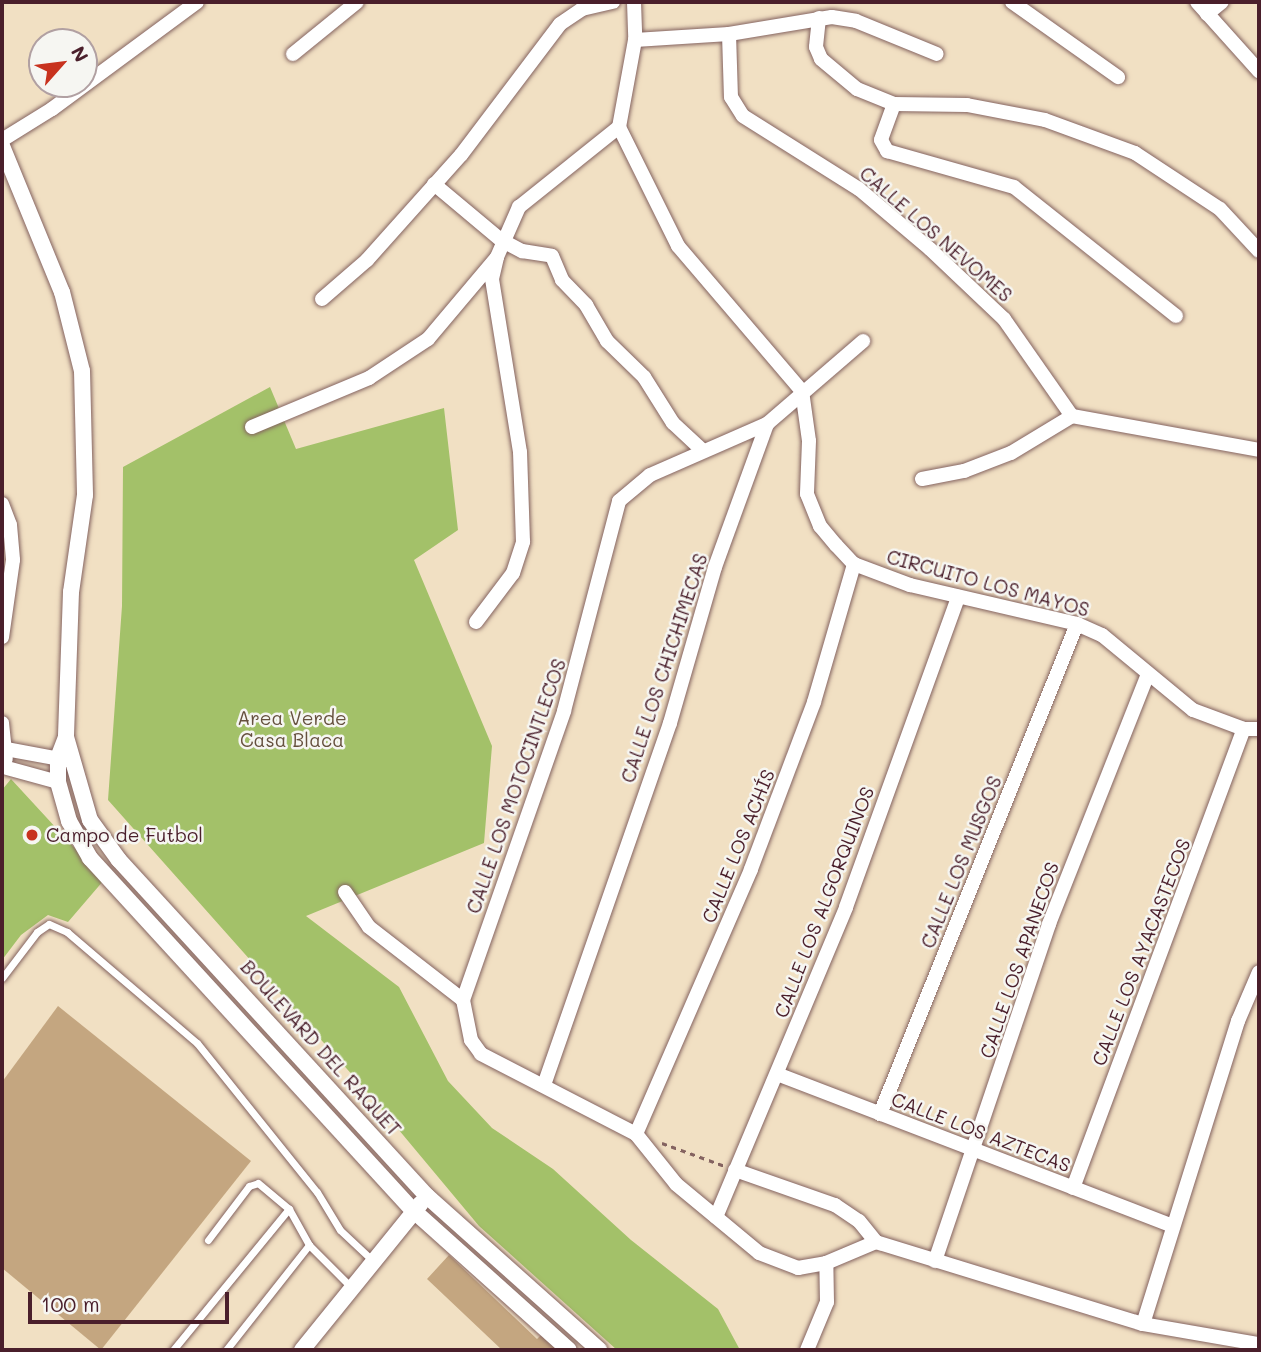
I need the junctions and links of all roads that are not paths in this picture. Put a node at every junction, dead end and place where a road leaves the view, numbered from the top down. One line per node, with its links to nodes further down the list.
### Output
1 (197, 2): 18 (street)
2 (357, 2): 12 (street)
3 (613, 2): 20 (street)
4 (635, 2): 11 (street)
5 (1012, 2): 15 (street)
6 (1197, 2): 8 (street)
7 (1222, 2): 8 (street)
8 (1207, 14): 14 (street)
9 (819, 18): 10 (street); 13 (street); 16 (street)
10 (729, 34): 11 (street); 28 (street, CALLE LOS NEVOMES)
11 (635, 40): 17 (street)
12 (293, 54)
13 (937, 54)
14 (1259, 71)
15 (1118, 76)
16 (894, 104): 22 (street); 25 (street)
17 (619, 127): 21 (street); 27 (street)
18 (2, 140)
19 (2, 146): 45 (street, BOULEVARD DEL RAQUET)
20 (434, 184): 21 (street); 24 (street)
21 (501, 240): 23 (street); 32 (street)
22 (1259, 251)
23 (497, 257): 30 (street); 37 (street)
24 (322, 299)
25 (1177, 316)
26 (863, 341): 27 (street, CALLE LOS CHICHIMECAS)
27 (802, 391): 29 (street, CALLE LOS CHICHIMECAS); 35 (street, CIRCUITO LOS MAYOS)
28 (1072, 416): 31 (street); 33 (street)
29 (767, 424): 32 (street, CALLE LOS MOTOCINTLECOS); 57 (street, CALLE LOS CHICHIMECAS)
30 (251, 427)
31 (1259, 450)
32 (703, 451): 54 (street, CALLE LOS MOTOCINTLECOS)
33 (922, 479)
34 (2, 504): 39 (street)
35 (854, 564): 36 (street, CIRCUITO LOS MAYOS); 59 (street, CALLE LOS ACHÍS)
36 (958, 597): 38 (street, CIRCUITO LOS MAYOS); 56 (street, CALLE LOS ALGORQUINOS)
37 (476, 622)
38 (1077, 624): 40 (street, CIRCUITO LOS MAYOS); 58 (street, CALLE LOS MUSGOS)
39 (2, 637)
40 (1147, 676): 42 (street, CIRCUITO LOS MAYOS); 60 (street, CALLE LOS APANECOS)
41 (2, 723): 44 (street)
42 (1244, 729): 43 (street, CIRCUITO LOS MAYOS); 62 (street, CALLE LOS AYACASTECOS)
43 (1259, 729)
44 (4, 750): 45 (street); 46 (street)
45 (65, 760): 47 (street); 48 (street, BOULEVARD DEL RAQUET)
46 (4, 770): 47 (street)
47 (58, 782): 49 (street)
48 (96, 831): 49 (street); 53 (street, BOULEVARD DEL RAQUET)
49 (79, 842): 55 (street)
50 (345, 892): 54 (street)
51 (1259, 972): 67 (street)
52 (2, 978): 72 (lane)
53 (248, 997): 55 (street); 63 (street, BOULEVARD DEL RAQUET)
54 (463, 1000): 57 (street)
55 (233, 1013): 65 (street)
56 (777, 1074): 58 (street, CALLE LOS AZTECAS); 61 (street, CALLE LOS ALGORQUINOS)
57 (544, 1085): 59 (street)
58 (880, 1114): 60 (street, CALLE LOS AZTECAS)
59 (635, 1134): 66 (street)
60 (974, 1150): 62 (street, CALLE LOS AZTECAS); 71 (street, CALLE LOS APANECOS)
61 (735, 1170): 66 (street, CALLE LOS ALGORQUINOS); 69 (street)
62 (1073, 1188): 67 (street, CALLE LOS AZTECAS)
63 (428, 1196): 65 (street); 81 (street, BOULEVARD DEL RAQUET)
64 (289, 1209): 68 (lane); 70 (lane); 77 (lane)
65 (414, 1211): 72 (street); 80 (street)
66 (716, 1217): 73 (street)
67 (1172, 1226): 75 (street)
68 (208, 1240)
69 (876, 1242): 71 (street); 73 (street)
70 (309, 1245): 74 (lane); 78 (lane)
71 (935, 1261): 75 (street)
72 (373, 1262): 74 (street)
73 (826, 1263): 82 (street)
74 (351, 1287): 79 (street)
75 (1143, 1324): 76 (street)
76 (1259, 1345)
77 (173, 1350)
78 (226, 1350)
79 (302, 1350)
80 (569, 1350)
81 (599, 1350)
82 (807, 1350)

